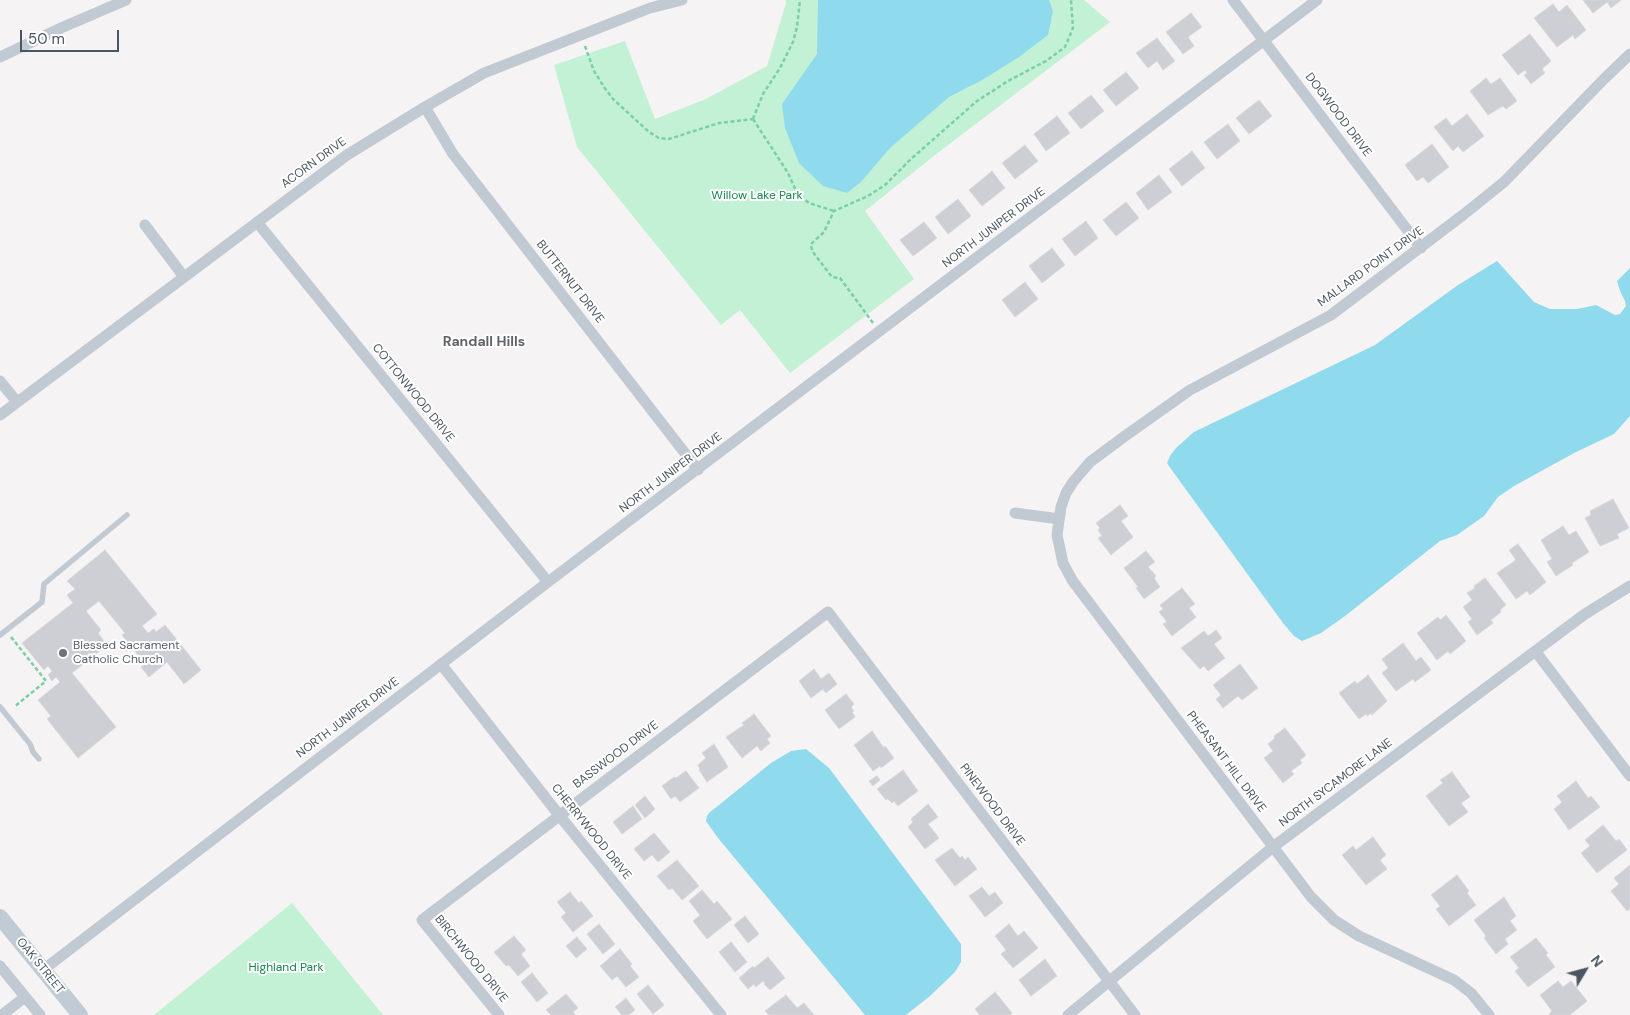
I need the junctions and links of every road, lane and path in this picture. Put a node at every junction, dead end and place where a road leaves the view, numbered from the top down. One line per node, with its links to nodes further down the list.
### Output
1 (126, 0): 10 (street)
2 (682, 0): 7 (street, ACORN DRIVE)
3 (800, 0): 12 (path)
4 (1071, 0): 13 (path)
5 (1233, 0): 8 (street, DOGWOOD DRIVE)
6 (1317, 0): 8 (street, NORTH JUNIPER DRIVE)
7 (580, 34): 11 (street, ACORN DRIVE); 12 (path)
8 (1264, 40): 16 (street, DOGWOOD DRIVE); 18 (street, NORTH JUNIPER DRIVE)
9 (1630, 54): 16 (street, MALLARD POINT DRIVE)
10 (0, 57)
11 (425, 107): 14 (street, ACORN DRIVE); 22 (street, BUTTERNUT DRIVE)
12 (753, 119): 13 (path)
13 (834, 211): 18 (path)
14 (257, 222): 17 (street, ACORN DRIVE); 27 (street, COTTONWOOD DRIVE)
15 (145, 225): 17 (street)
16 (1420, 248): 25 (street, MALLARD POINT DRIVE)
17 (184, 278): 20 (street, ACORN DRIVE)
18 (880, 332): 22 (street, NORTH JUNIPER DRIVE)
19 (0, 381): 20 (street)
20 (17, 402): 21 (street, ACORN DRIVE)
21 (0, 415)
22 (698, 470): 27 (street, NORTH JUNIPER DRIVE)
23 (1015, 513): 25 (street)
24 (127, 514): 30 (lane)
25 (1060, 519): 26 (street, MALLARD POINT DRIVE)
26 (1057, 535): 39 (street, PHEASANT HILL DRIVE)
27 (548, 582): 33 (street, NORTH JUNIPER DRIVE)
28 (1630, 586): 32 (street, NORTH SYCAMORE LANE)
29 (828, 612): 38 (street, BASSWOOD DRIVE); 44 (street, PINEWOOD DRIVE)
30 (0, 635)
31 (11, 637): 35 (path)
32 (1536, 652): 37 (street); 39 (street, NORTH SYCAMORE LANE)
33 (441, 664): 38 (street, CHERRYWOOD DRIVE); 43 (street, NORTH JUNIPER DRIVE)
34 (0, 707): 36 (lane)
35 (14, 707)
36 (39, 759)
37 (1630, 776)
38 (559, 815): 41 (street, BASSWOOD DRIVE); 50 (street, CHERRYWOOD DRIVE)
39 (1273, 847): 44 (street, NORTH SYCAMORE LANE); 53 (street, PHEASANT HILL DRIVE)
40 (0, 917): 43 (street, OAK STREET)
41 (422, 920): 49 (street, BIRCHWOOD DRIVE)
42 (0, 966): 45 (street)
43 (43, 970): 48 (street, OAK STREET)
44 (1109, 981): 51 (street, NORTH SYCAMORE LANE); 52 (street, PINEWOOD DRIVE)
45 (26, 997): 46 (street); 47 (street)
46 (2, 1015)
47 (40, 1015)
48 (80, 1015)
49 (499, 1015)
50 (721, 1015)
51 (1068, 1015)
52 (1135, 1015)
53 (1488, 1015)

